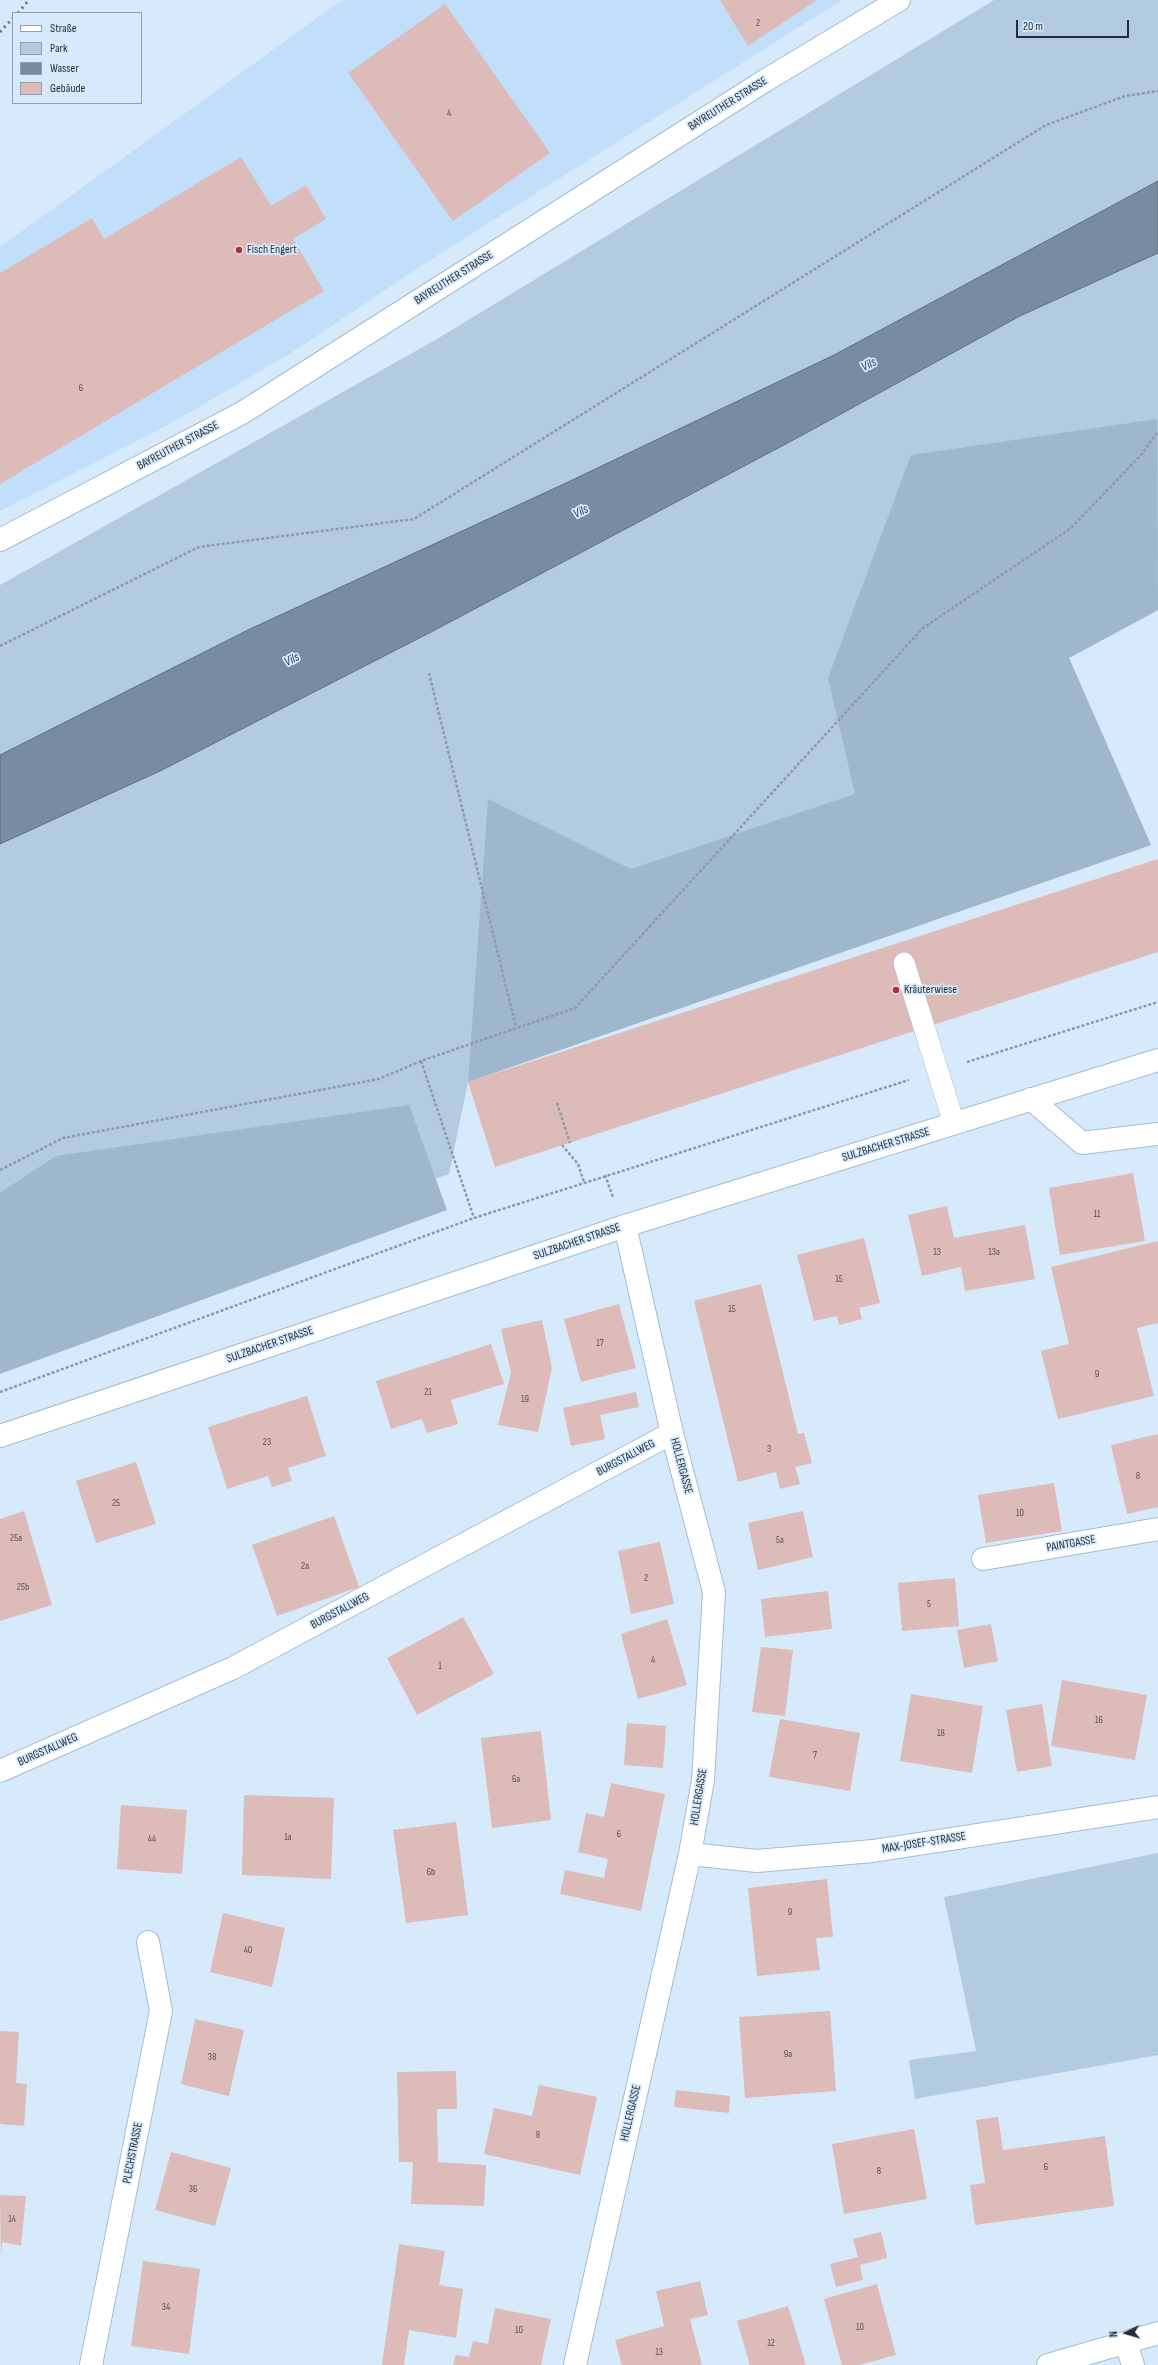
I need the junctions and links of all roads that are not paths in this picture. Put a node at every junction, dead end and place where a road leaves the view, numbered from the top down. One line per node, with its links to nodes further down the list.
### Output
1 (899, 0): 2 (street, BAYREUTHER STRASSE)
2 (0, 540)
3 (904, 963): 6 (lane)
4 (1158, 1060): 5 (street, SULZBACHER STRASSE)
5 (1031, 1099): 6 (street, SULZBACHER STRASSE); 7 (street)
6 (954, 1123): 8 (street, SULZBACHER STRASSE)
7 (1158, 1134)
8 (625, 1226): 9 (street, HOLLERGASSE); 10 (street, SULZBACHER STRASSE)
9 (672, 1433): 13 (street, BURGSTALLWEG); 15 (street, HOLLERGASSE)
10 (0, 1436)
11 (1158, 1529): 12 (street, PAINTGASSE)
12 (983, 1559)
13 (0, 1771)
14 (1158, 1807): 15 (street, MAX-JOSEF-STRASSE)
15 (690, 1854): 20 (street, HOLLERGASSE)
16 (148, 1942): 19 (street, PLECHSTRASSE)
17 (1158, 2333): 18 (street)
18 (1126, 2343): 21 (street); 22 (street)
19 (91, 2365)
20 (574, 2365)
21 (1048, 2365)
22 (1133, 2365)

